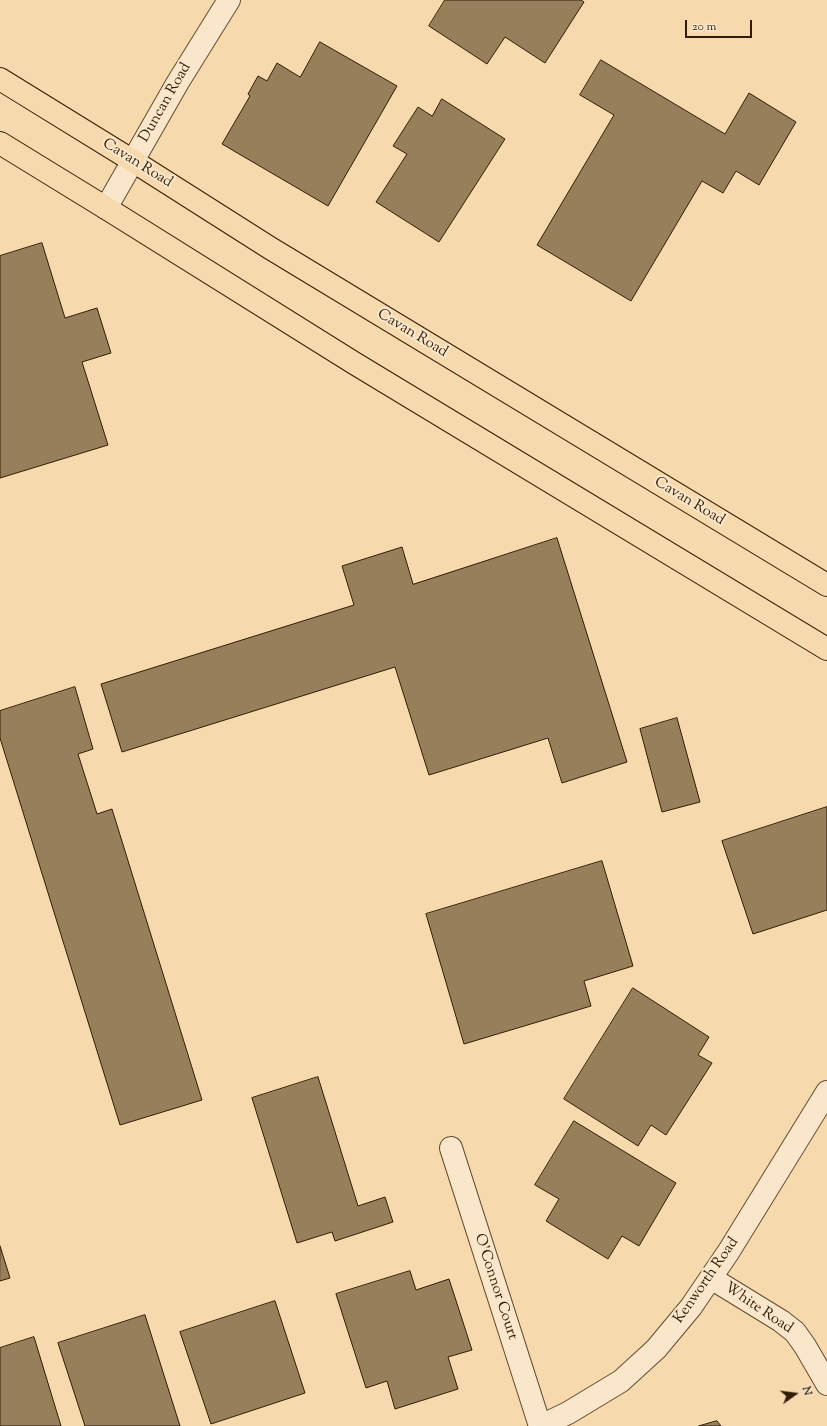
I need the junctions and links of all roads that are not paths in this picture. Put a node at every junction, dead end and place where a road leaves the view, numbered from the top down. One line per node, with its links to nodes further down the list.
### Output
1 (229, 0): 4 (street, Duncan Road)
2 (0, 79): 4 (main road, Cavan Road)
3 (0, 143): 5 (main road)
4 (133, 161): 5 (street, Duncan Road); 6 (main road, Cavan Road)
5 (106, 208): 7 (main road)
6 (827, 585)
7 (827, 649)
8 (827, 1092): 10 (street, Kenworth Road)
9 (451, 1148): 12 (street, O'Connor Court)
10 (711, 1278): 11 (street, White Road); 12 (street, Kenworth Road)
11 (827, 1384)
12 (540, 1426)

